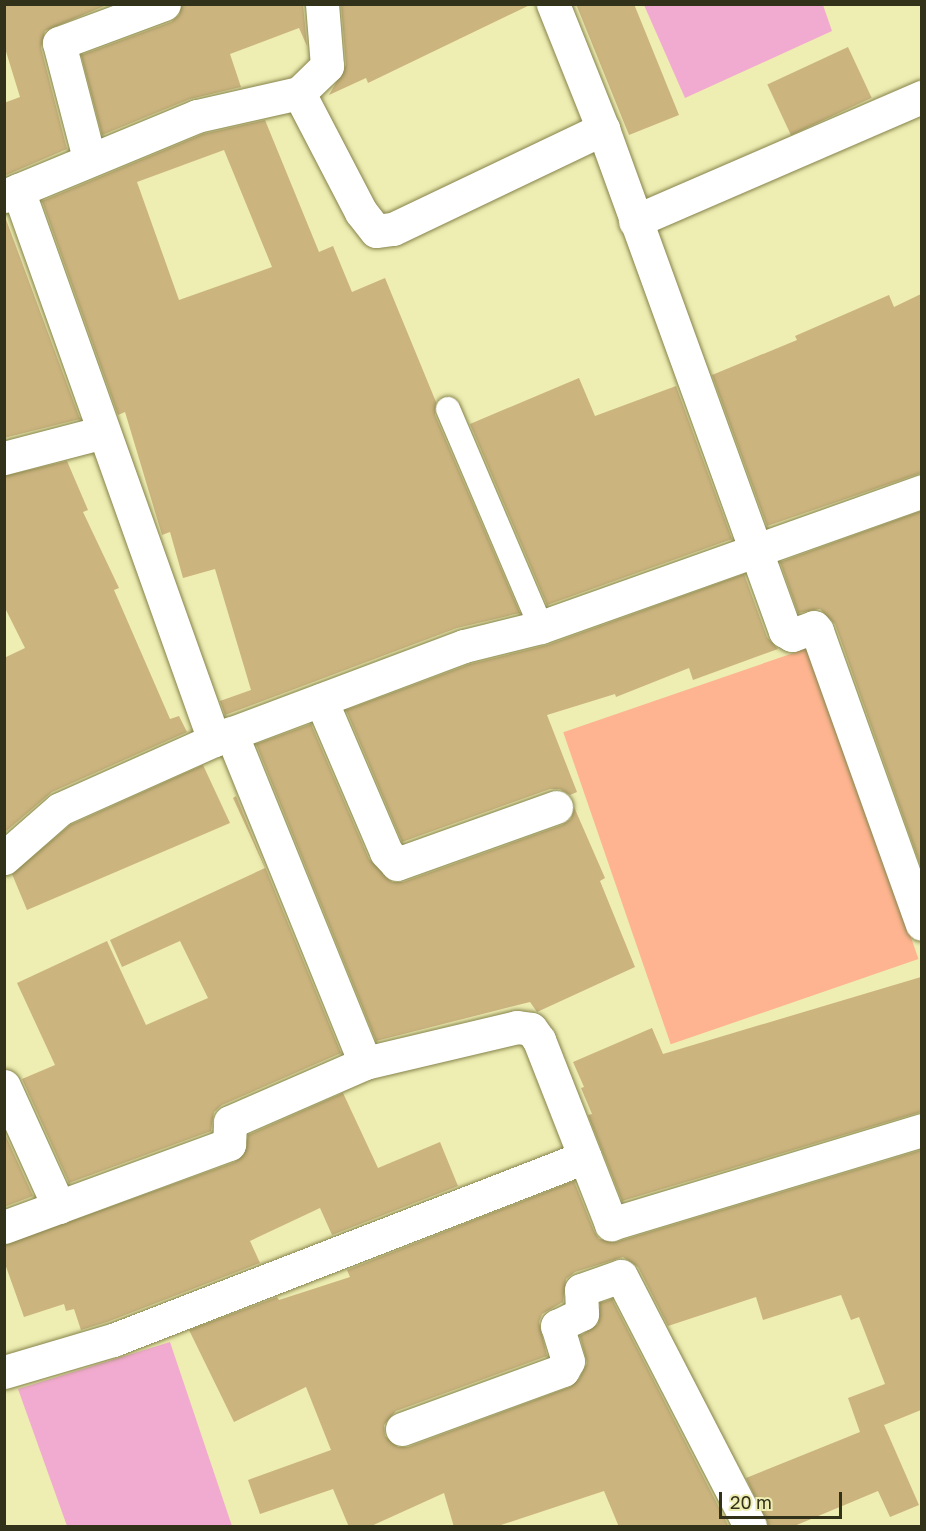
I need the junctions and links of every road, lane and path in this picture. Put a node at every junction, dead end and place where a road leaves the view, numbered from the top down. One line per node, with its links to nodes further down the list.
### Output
1 (164, 4): 7 (street)
2 (322, 4): 4 (street)
3 (553, 4): 6 (street)
4 (299, 93): 6 (street); 7 (street)
5 (921, 98): 9 (street)
6 (603, 129): 9 (street)
7 (89, 158): 8 (street)
8 (11, 193): 11 (street)
9 (635, 221): 14 (street)
10 (448, 409): 15 (lane)
11 (104, 432): 12 (street); 17 (street)
12 (4, 458)
13 (921, 491): 14 (street)
14 (759, 551): 15 (street); 20 (street)
15 (541, 627): 16 (street)
16 (321, 700): 17 (street); 18 (street)
17 (222, 736): 19 (street); 21 (street)
18 (556, 807)
19 (4, 858)
20 (921, 924)
21 (365, 1063): 24 (street); 25 (street)
22 (4, 1086): 25 (street)
23 (921, 1130): 24 (street)
24 (585, 1157): 27 (street)
25 (59, 1207): 26 (street)
26 (4, 1227)
27 (4, 1372)
28 (402, 1429): 29 (street)
29 (750, 1527)

